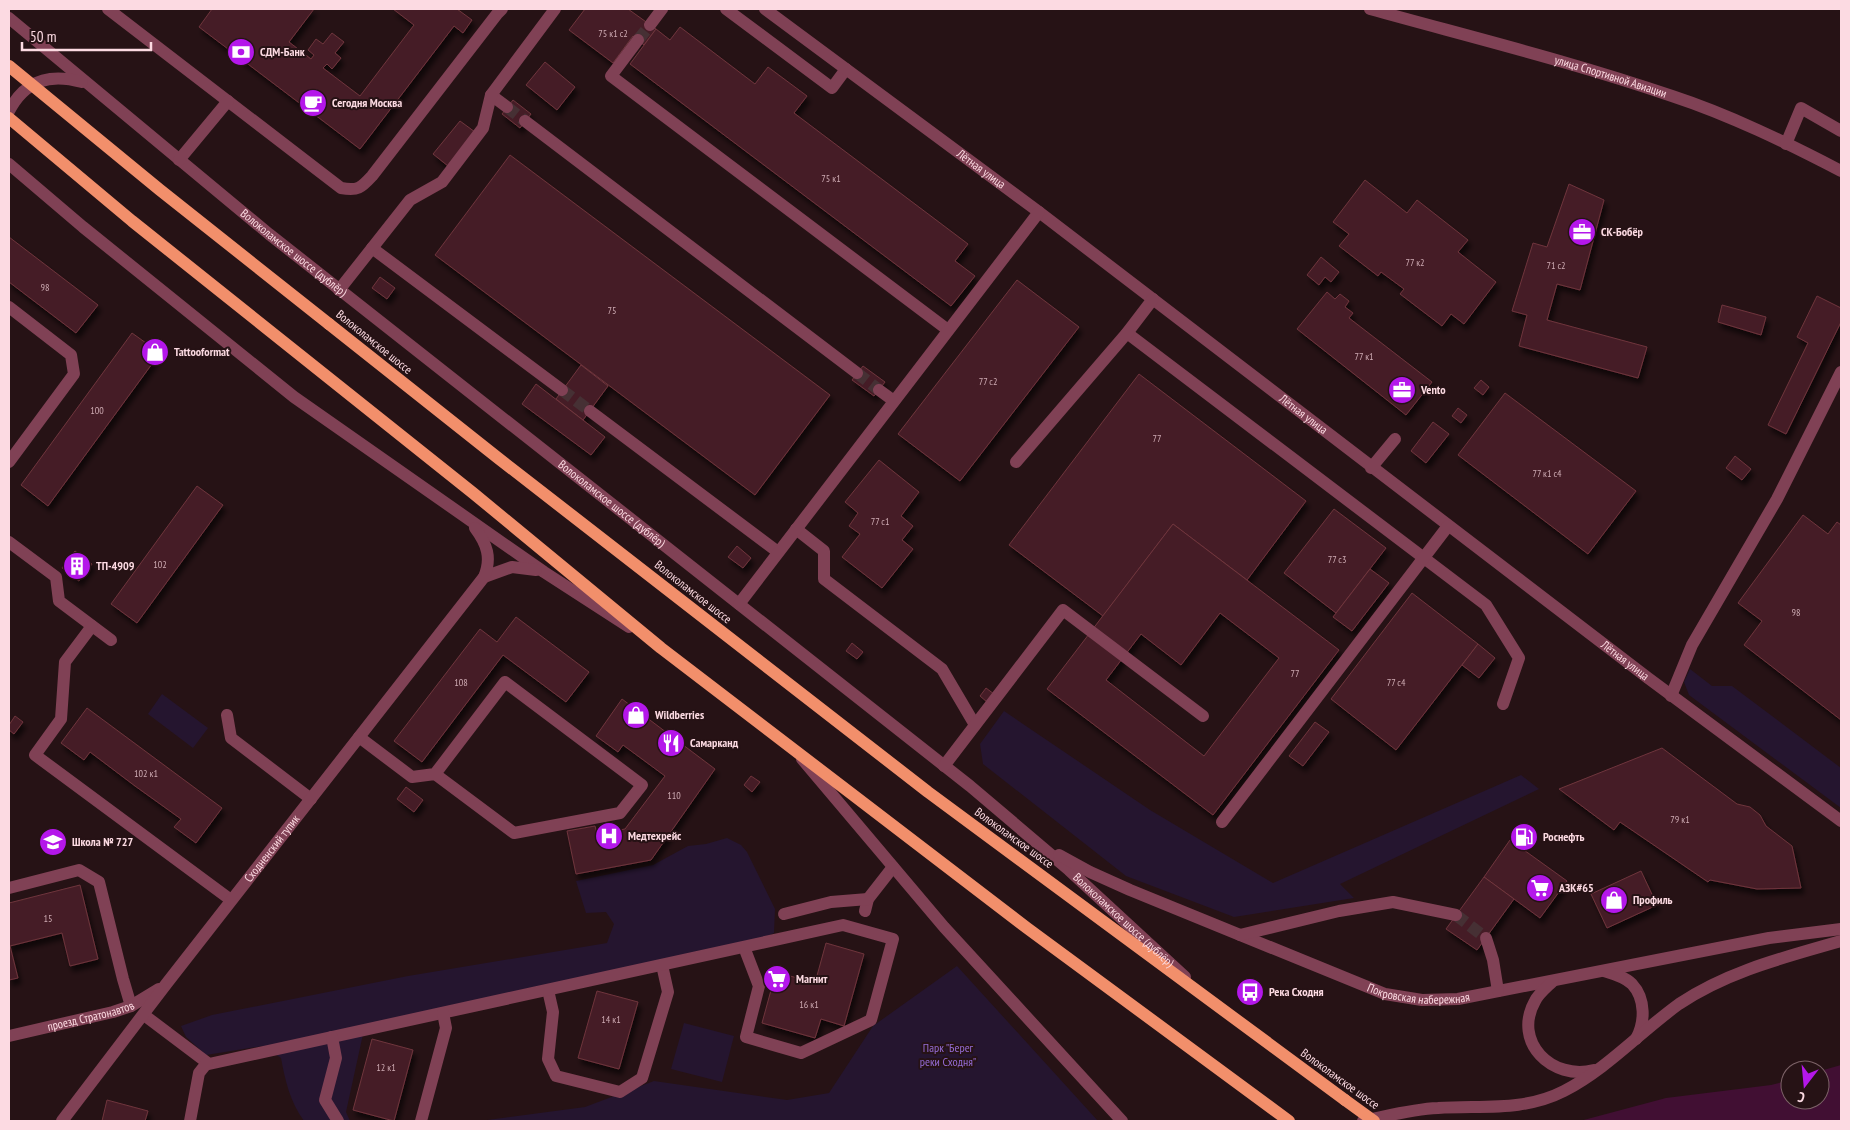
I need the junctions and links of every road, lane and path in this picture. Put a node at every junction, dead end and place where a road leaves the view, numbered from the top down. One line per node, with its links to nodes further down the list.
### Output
1 (108, 9): 15 (street)
2 (555, 9): 14 (street)
3 (662, 9): 9 (street)
4 (726, 9): 12 (street)
5 (765, 9): 12 (street, Лётная улица)
6 (1370, 9): 21 (street, улица Спортивной Авиации)
7 (496, 10): 15 (street)
8 (11, 17): 13 (street, Волоколамское шоссе (дублёр))
9 (650, 25)
10 (638, 40): 31 (street)
11 (9, 66): 84 (main road, Волоколамское шоссе, bridge)
12 (846, 69): 26 (street, Лётная улица)
13 (87, 84): 17 (street); 23 (street, Волоколамское шоссе (дублёр))
14 (491, 95): 16 (street); 27 (street)
15 (228, 101): 23 (street)
16 (507, 107)
17 (9, 110)
18 (9, 118): 54 (main road)
19 (525, 121): 34 (street)
20 (1841, 131): 21 (street)
21 (1786, 144): 25 (street, улица Спортивной Авиации)
22 (9, 155): 24 (street)
23 (179, 160): 28 (street, Волоколамское шоссе (дублёр))
24 (12, 167): 43 (street)
25 (1841, 171)
26 (1038, 212): 29 (street, Лётная улица); 31 (street)
27 (372, 248): 28 (street); 35 (street)
28 (339, 290): 51 (street, Волоколамское шоссе (дублёр))
29 (1153, 299): 32 (street); 42 (street, Лётная улица)
30 (9, 307): 40 (street)
31 (948, 330): 37 (street)
32 (1127, 332): 41 (street); 48 (street)
33 (1841, 372): 55 (street)
34 (857, 373)
35 (562, 390)
36 (879, 390): 37 (street)
37 (894, 401): 45 (street)
38 (590, 411): 47 (street)
39 (1396, 439): 42 (street)
40 (9, 462)
41 (1016, 462)
42 (1372, 468): 44 (street, Лётная улица)
43 (467, 519): 49 (street); 50 (street, Сходненский тупик)
44 (1448, 526): 48 (street); 55 (street, Лётная улица)
45 (796, 529): 47 (street); 59 (street)
46 (9, 542): 52 (street)
47 (778, 552): 51 (street)
48 (1424, 558): 56 (street); 66 (street)
49 (544, 572): 50 (street); 54 (street)
50 (484, 578): 60 (street, Сходненский тупик)
51 (739, 604): 62 (street, Волоколамское шоссе (дублёр))
52 (92, 626): 53 (street); 70 (street)
53 (110, 640)
54 (661, 648): 61 (main road)
55 (1671, 696): 65 (street, Лётная улица)
56 (1503, 704)
57 (227, 715): 64 (street)
58 (1203, 716): 59 (street)
59 (975, 725): 62 (street)
60 (359, 737): 63 (street); 64 (street, Сходненский тупик)
61 (794, 750): 68 (street); 93 (main road)
62 (944, 766): 67 (street, Волоколамское шоссе (дублёр))
63 (435, 774): 63 (street)
64 (311, 799): 70 (street, Сходненский тупик)
65 (1841, 821)
66 (1222, 822)
67 (1022, 832): 74 (street, Покровская набережная); 84 (street, Волоколамское шоссе (дублёр))
68 (893, 867): 71 (street); 98 (street)
69 (9, 888): 85 (street)
70 (232, 900): 81 (street, Сходненский тупик)
71 (784, 914)
72 (1456, 915): 74 (street)
73 (1841, 928): 79 (street, Покровская набережная)
74 (1240, 935): 83 (street, Покровская набережная)
75 (1486, 938): 83 (street)
76 (1841, 941): 90 (street)
77 (744, 947): 77 (street); 78 (street)
78 (662, 965): 82 (street); 82 (street)
79 (1604, 970): 80 (street, Покровская набережная); 90 (street)
80 (1554, 980): 83 (street, Покровская набережная); 92 (street)
81 (167, 983): 85 (street, проезд Стратонавтов); 87 (street, Сходненский тупик)
82 (548, 990): 86 (street)
83 (1498, 991)
84 (1206, 998): 100 (main road, Волоколамское шоссе, bridge)
85 (132, 1006): 88 (street, проезд Стратонавтов)
86 (443, 1013): 89 (street); 97 (street)
87 (144, 1015): 91 (street); 94 (street, Сходненский тупик)
88 (9, 1036)
89 (332, 1037): 91 (street); 96 (street)
90 (1634, 1041): 92 (street)
91 (207, 1063): 95 (street)
92 (1599, 1069): 99 (street)
93 (1284, 1118)
94 (62, 1121)
95 (190, 1121)
96 (338, 1121)
97 (420, 1121)
98 (1122, 1121)
99 (1363, 1121)
100 (1374, 1121)

